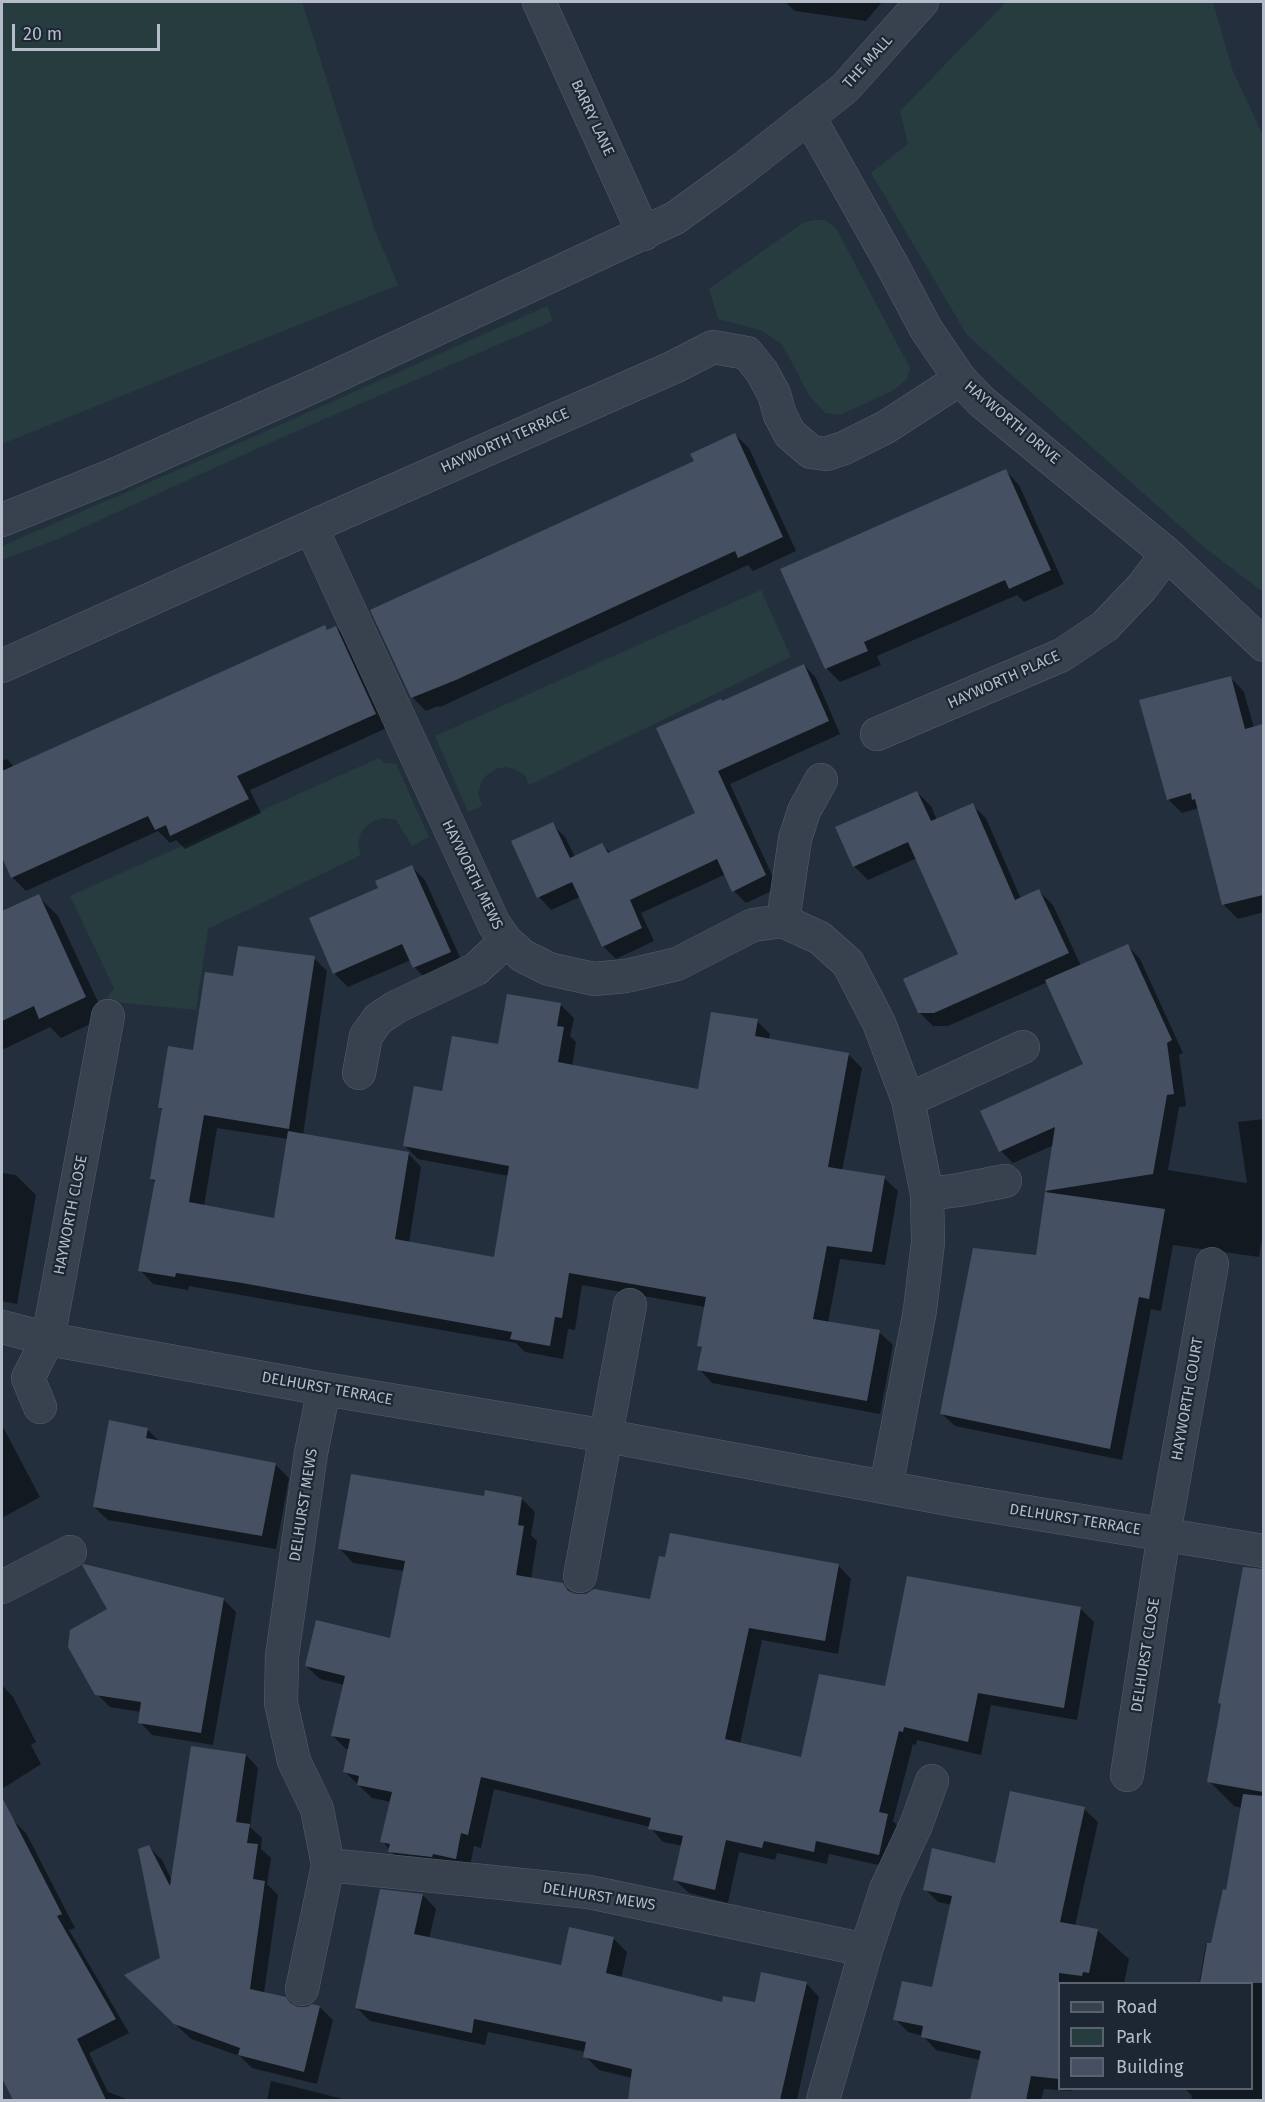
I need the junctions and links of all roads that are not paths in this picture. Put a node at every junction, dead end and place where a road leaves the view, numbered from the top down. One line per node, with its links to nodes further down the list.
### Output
1 (539, 2): 4 (street, BARRY LANE)
2 (922, 2): 3 (street, THE MALL)
3 (809, 117): 4 (street, THE MALL); 5 (street, HAYWORTH DRIVE)
4 (644, 234): 6 (street, THE MALL)
5 (960, 379): 7 (street, HAYWORTH TERRACE); 8 (street, HAYWORTH DRIVE)
6 (2, 520)
7 (311, 527): 10 (street, HAYWORTH TERRACE); 14 (street, HAYWORTH MEWS)
8 (1167, 554): 9 (street, HAYWORTH DRIVE); 11 (street, HAYWORTH PLACE)
9 (1263, 645)
10 (2, 666)
11 (877, 734)
12 (821, 780): 13 (street)
13 (783, 921): 14 (street, HAYWORTH MEWS); 18 (street)
14 (506, 941): 17 (street)
15 (108, 1016): 24 (street, HAYWORTH CLOSE)
16 (1023, 1047): 18 (street)
17 (358, 1073)
18 (908, 1100): 20 (street)
19 (1005, 1181): 20 (street)
20 (927, 1194): 28 (street)
21 (1212, 1264): 29 (street, HAYWORTH COURT)
22 (630, 1305): 27 (street)
23 (2, 1327): 24 (street, DELHURST TERRACE)
24 (48, 1339): 25 (street, DELHURST TERRACE); 26 (street, HAYWORTH CLOSE)
25 (324, 1389): 27 (street, DELHURST TERRACE); 36 (street, DELHURST MEWS)
26 (40, 1407)
27 (607, 1436): 28 (street, DELHURST TERRACE); 32 (street)
28 (886, 1487): 29 (street, DELHURST TERRACE)
29 (1164, 1534): 30 (street, DELHURST TERRACE); 34 (street, DELHURST CLOSE)
30 (1263, 1551)
31 (70, 1552): 33 (street)
32 (580, 1576)
33 (2, 1587)
34 (1127, 1775)
35 (932, 1781): 37 (street)
36 (328, 1865): 37 (street, DELHURST MEWS); 38 (street, DELHURST MEWS)
37 (866, 1950): 39 (street)
38 (302, 1989)
39 (823, 2100)

